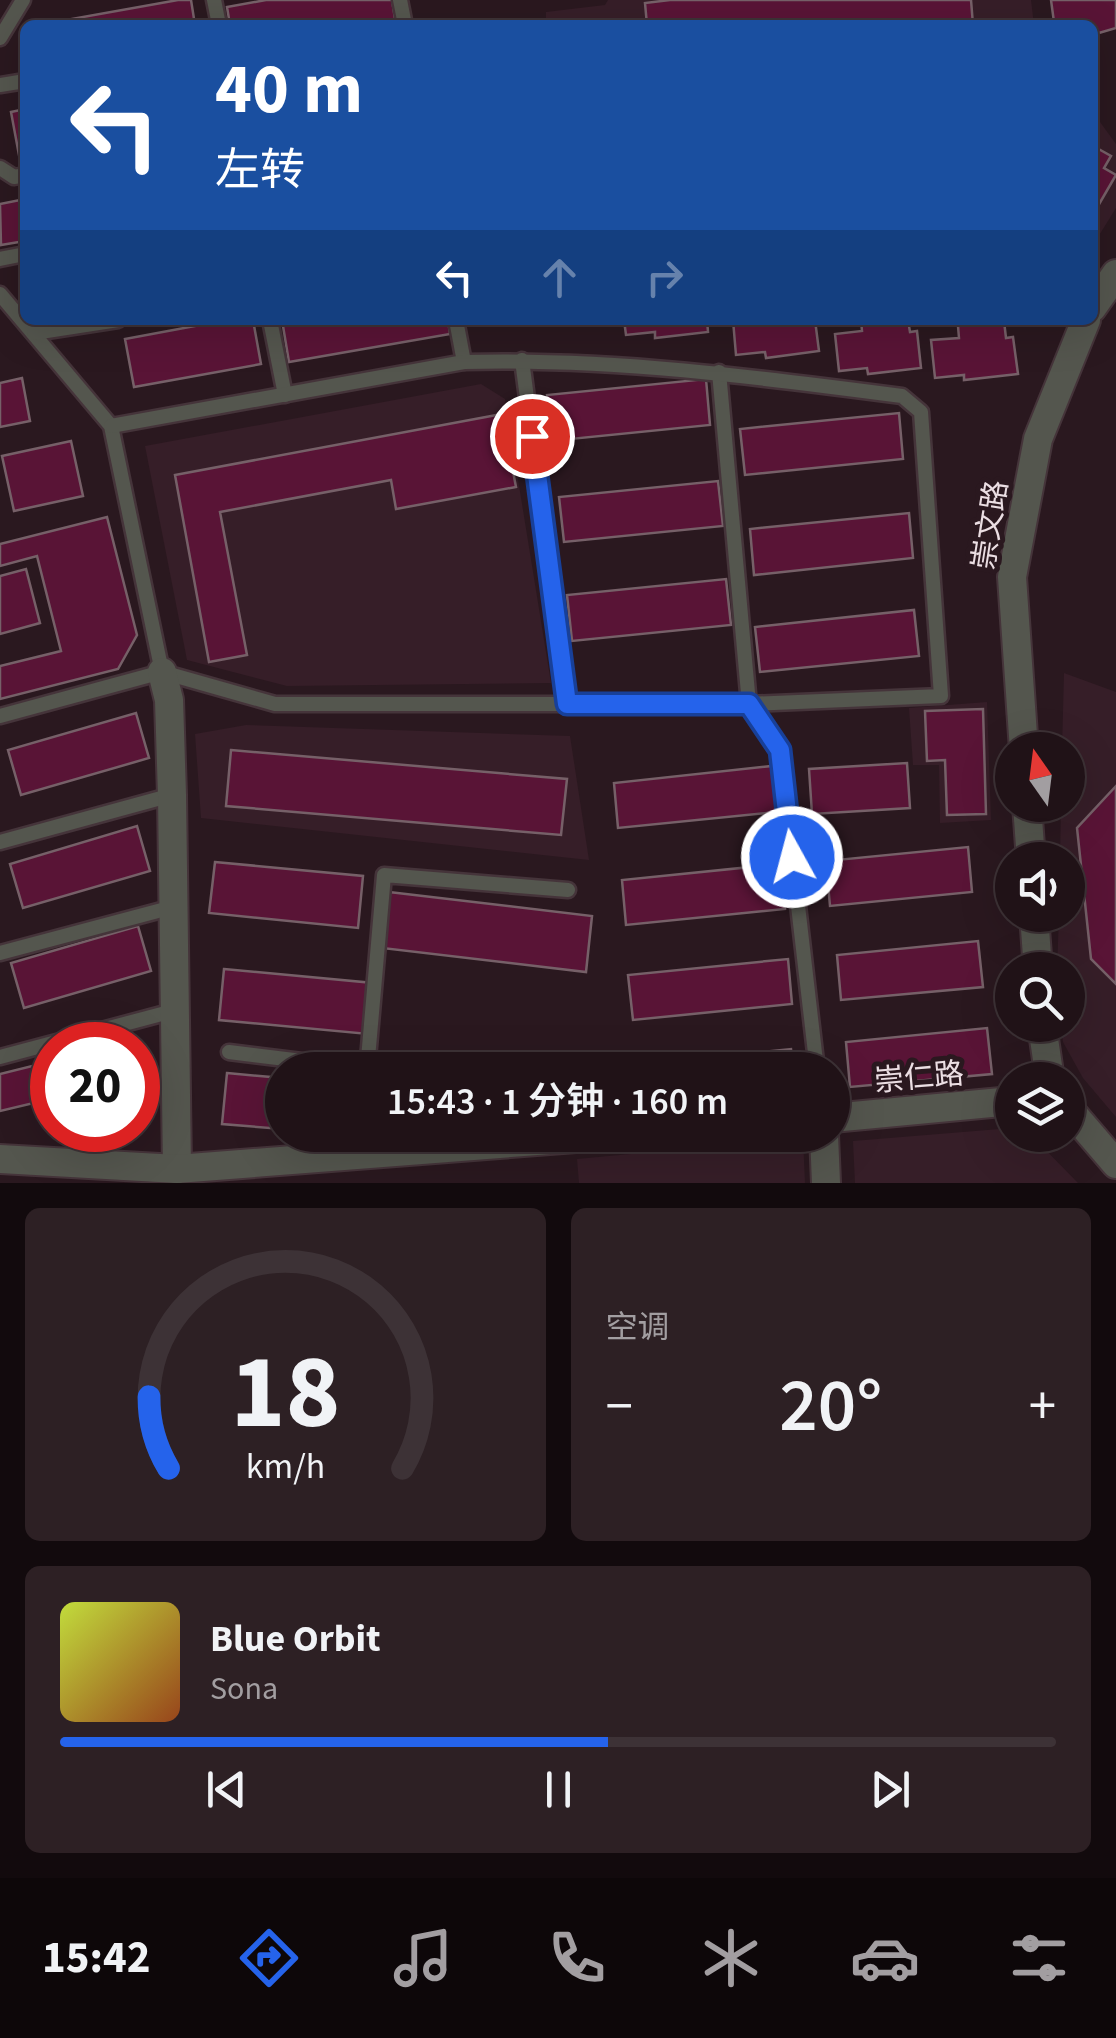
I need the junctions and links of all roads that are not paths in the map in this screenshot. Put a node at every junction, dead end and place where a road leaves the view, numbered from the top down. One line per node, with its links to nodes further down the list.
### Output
1 (23, 0): 2 (lane)
2 (0, 38)
3 (1116, 274): 5 (street)
4 (0, 294): 6 (lane)
5 (1098, 300)
6 (20, 317)
7 (27, 325): 12 (lane)
8 (86, 325): 12 (lane)
9 (271, 325): 16 (lane)
10 (457, 325): 14 (lane)
11 (1084, 325): 22 (street, 崇文路)
12 (34, 333): 17 (lane)
13 (522, 360): 14 (lane); 15 (lane); 19 (lane)
14 (464, 362): 16 (lane)
15 (719, 372): 20 (lane); 20 (lane)
16 (285, 395): 17 (lane)
17 (111, 426): 18 (lane)
18 (162, 672): 19 (lane); 21 (lane); 23 (street)
19 (567, 704): 20 (lane)
20 (749, 704): 31 (lane)
21 (0, 716)
22 (1023, 732)
23 (172, 794): 24 (lane); 26 (street)
24 (0, 842)
25 (568, 890): 30 (lane)
26 (173, 907): 27 (lane); 28 (street)
27 (0, 953)
28 (172, 1011): 32 (lane); 41 (street)
29 (228, 1052): 33 (lane)
30 (368, 1052)
31 (815, 1052)
32 (0, 1057)
33 (265, 1057)
34 (995, 1103): 35 (street, 崇仁路)
35 (850, 1116)
36 (1085, 1128): 40 (street)
37 (319, 1152): 41 (street)
38 (825, 1152): 42 (street)
39 (0, 1158): 41 (street)
40 (1116, 1164)
41 (177, 1176)
42 (826, 1183)

